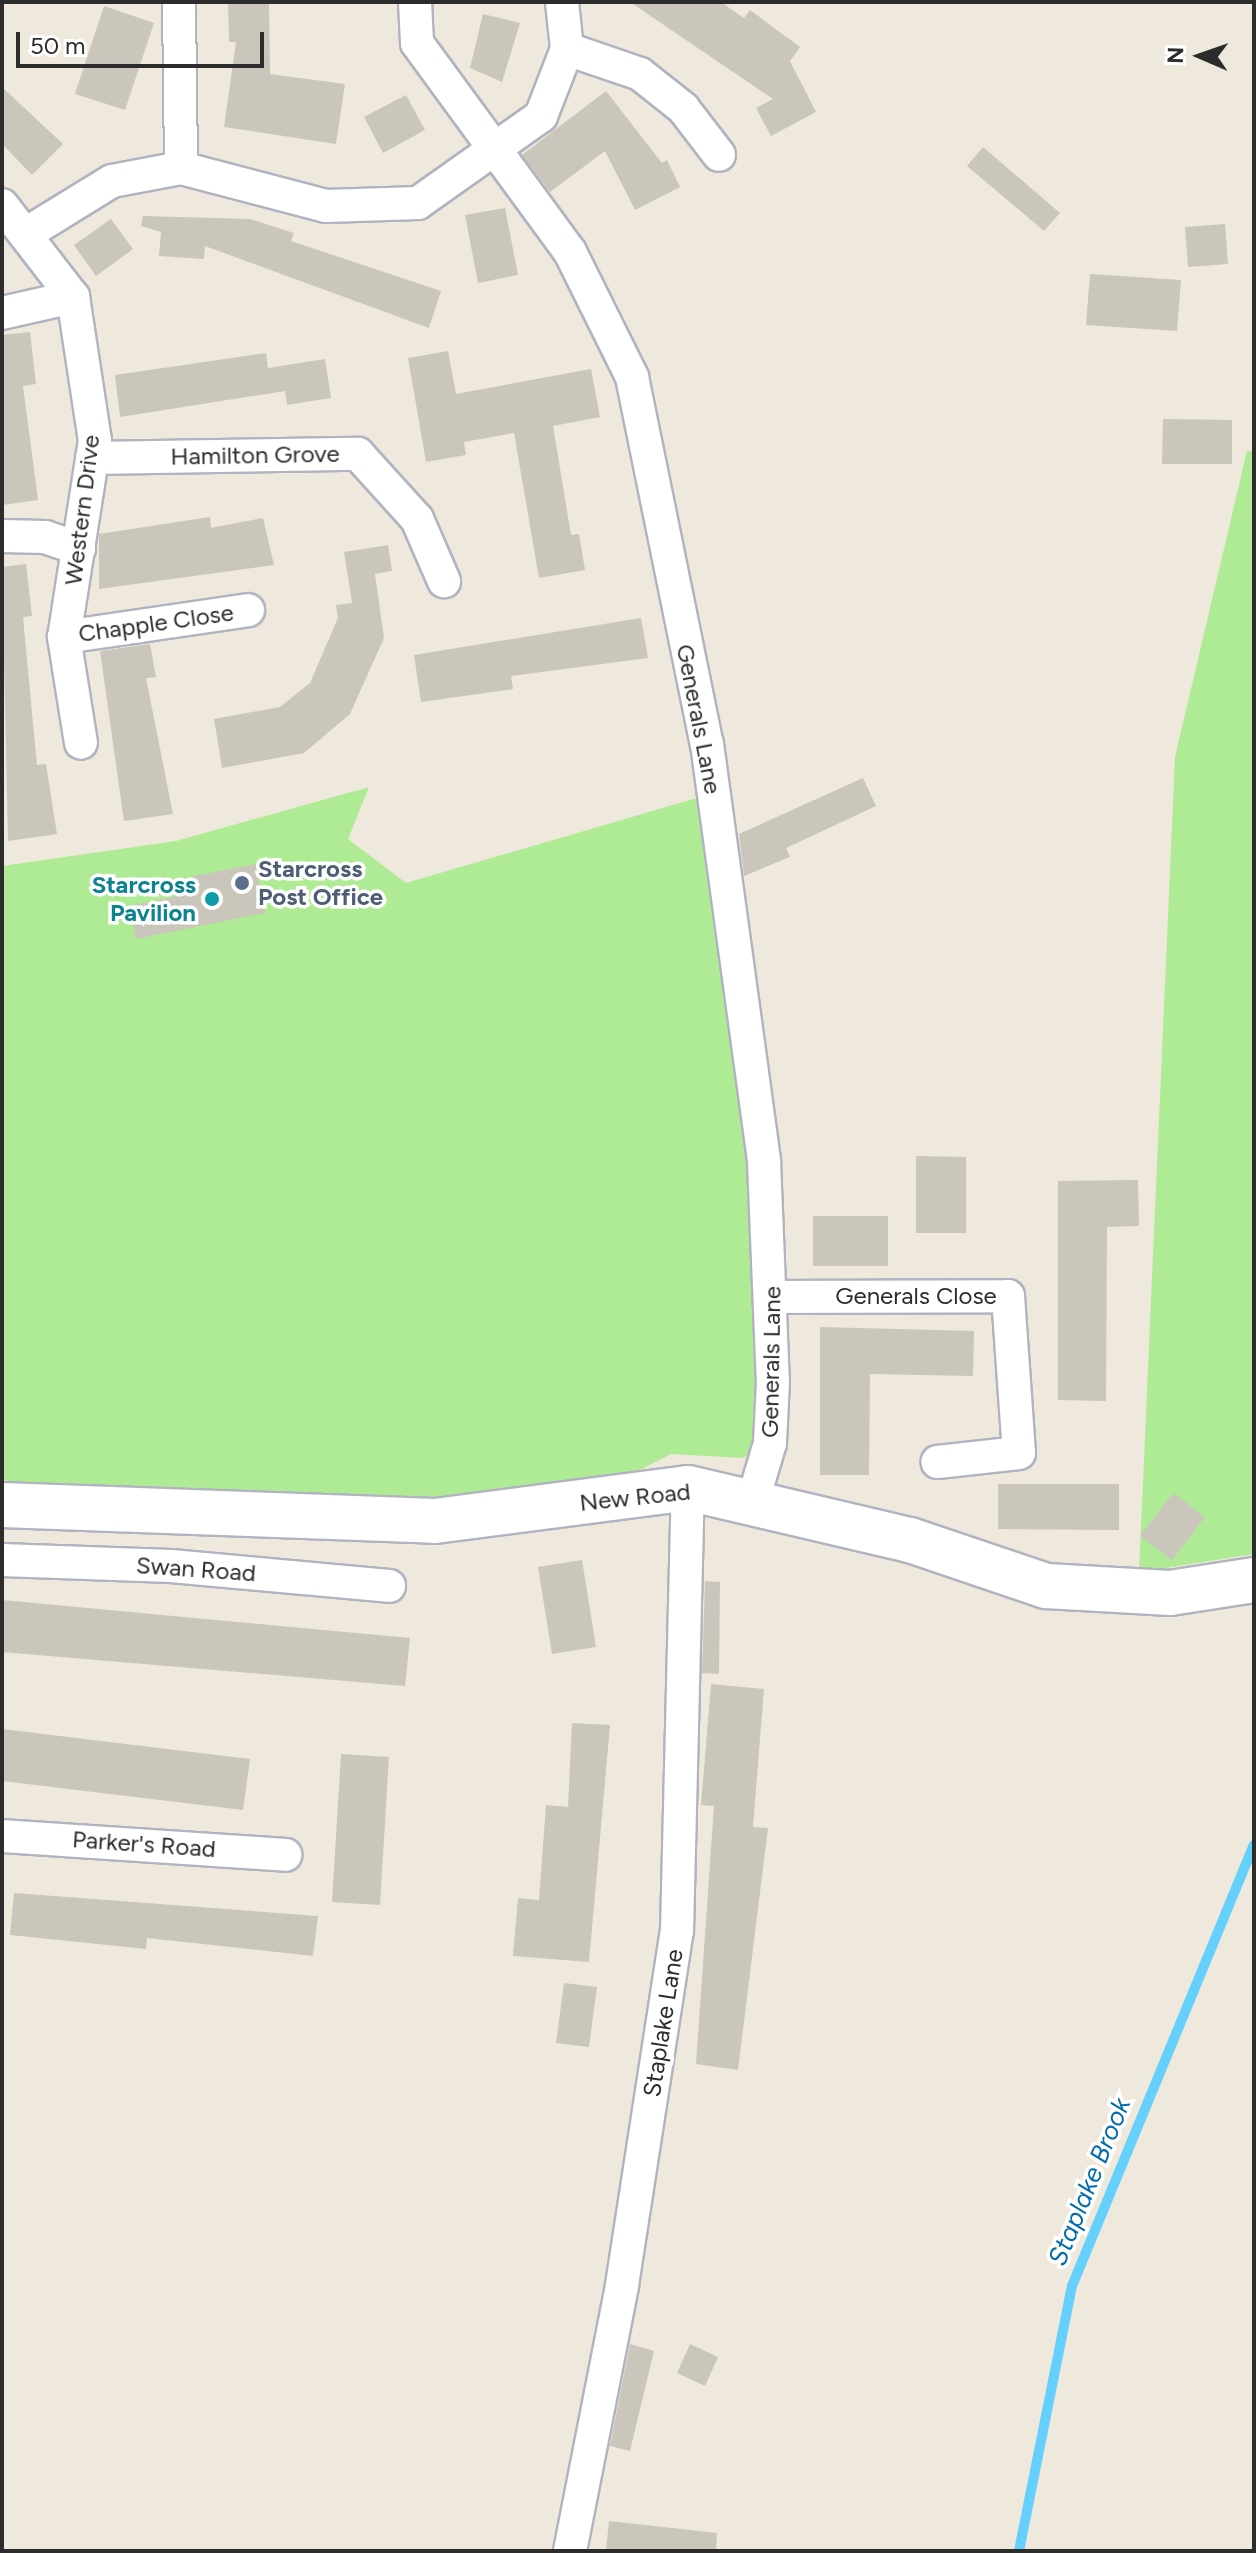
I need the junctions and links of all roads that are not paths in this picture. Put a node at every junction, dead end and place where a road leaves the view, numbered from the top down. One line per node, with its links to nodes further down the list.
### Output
1 (179, 2): 7 (street)
2 (415, 2): 5 (street, Generals Lane)
3 (562, 2): 4 (street)
4 (567, 49): 5 (street); 6 (street)
5 (498, 147): 7 (street); 19 (street, Generals Lane)
6 (719, 155)
7 (181, 168): 9 (street)
8 (2, 205): 9 (street, Western Drive)
9 (29, 232): 10 (street, Western Drive)
10 (73, 297): 11 (street); 12 (street, Western Drive)
11 (2, 313)
12 (92, 458): 14 (street, Western Drive); 15 (street, Hamilton Grove)
13 (2, 536): 14 (street)
14 (79, 549): 17 (street, Western Drive)
15 (444, 581)
16 (248, 610): 17 (street, Chapple Close)
17 (64, 637): 18 (street, Western Drive)
18 (81, 743)
19 (775, 1297): 20 (street, Generals Close); 22 (street, Generals Lane)
20 (937, 1462)
21 (688, 1488): 22 (street, New Road); 23 (street, New Road); 29 (street, Staplake Lane)
22 (753, 1500): 25 (street, New Road)
23 (2, 1505)
24 (2, 1560): 26 (street, Swan Road)
25 (1254, 1580)
26 (389, 1586)
27 (2, 1836): 28 (street, Parker's Road)
28 (285, 1855)
29 (570, 2551)

